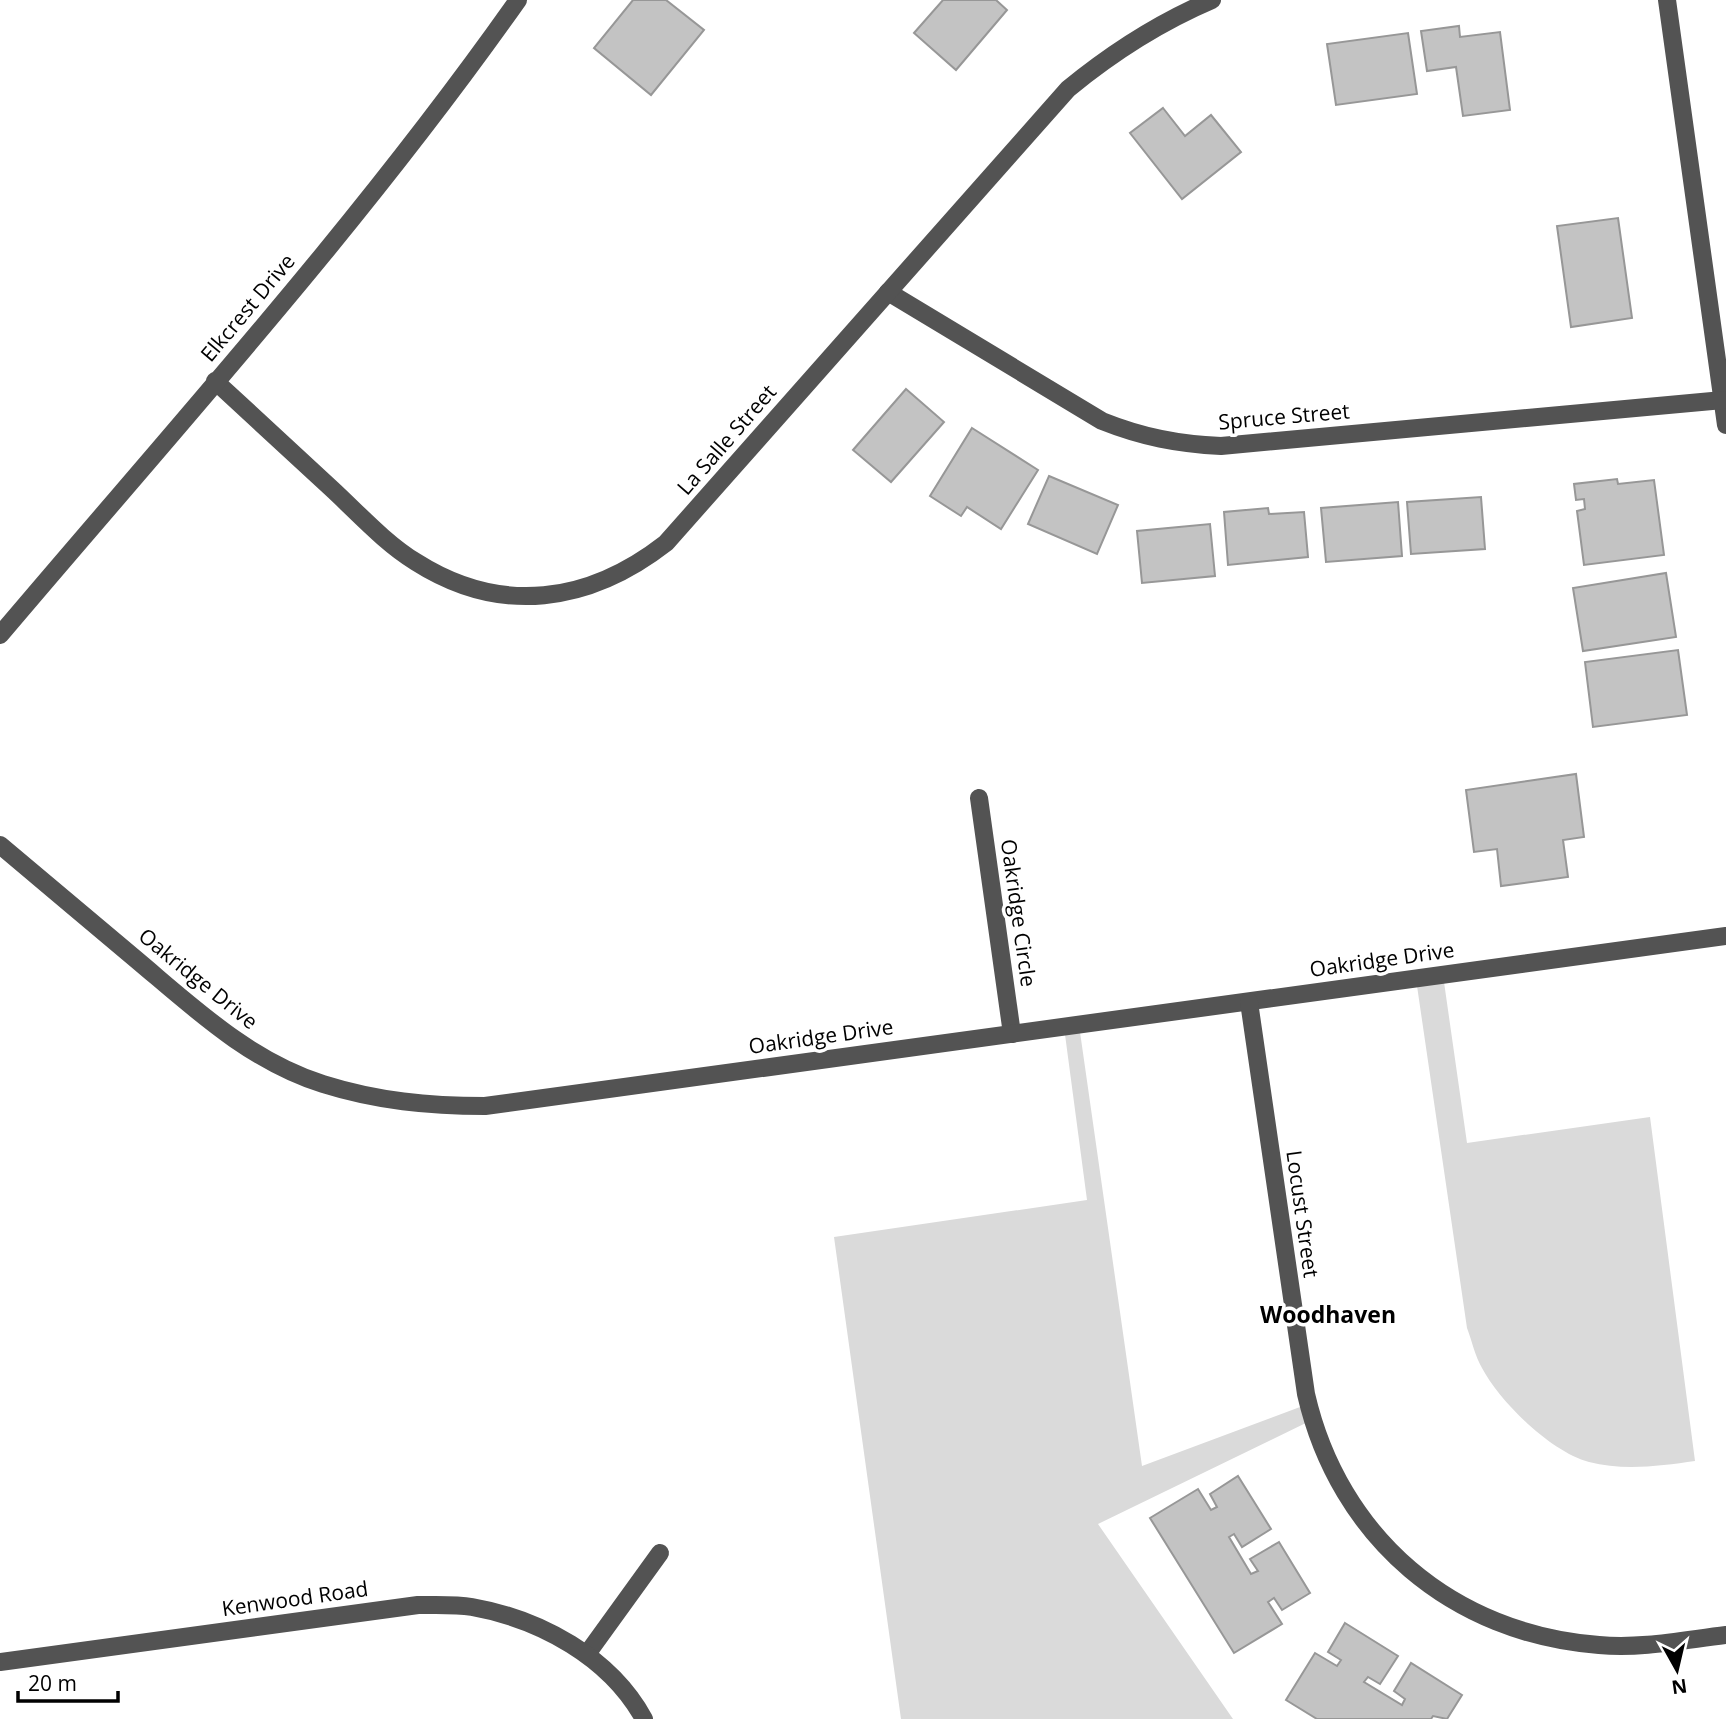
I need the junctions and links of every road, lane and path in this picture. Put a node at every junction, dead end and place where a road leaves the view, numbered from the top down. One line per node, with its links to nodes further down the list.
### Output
1 (518, 0): 5 (street, Elkcrest Drive)
2 (1212, 0): 4 (street, La Salle Street)
3 (1667, 0): 6 (street)
4 (888, 292): 5 (street, La Salle Street); 6 (street, Spruce Street)
5 (215, 382): 8 (street, Elkcrest Drive)
6 (1723, 400): 7 (street)
7 (1726, 425)
8 (0, 635)
9 (979, 798): 13 (street, Oakridge Circle)
10 (0, 845): 13 (street, Oakridge Drive)
11 (1726, 936): 12 (street, Oakridge Drive)
12 (1249, 1002): 13 (street, Oakridge Drive); 15 (street, Locust Street)
13 (1012, 1034)
14 (660, 1553): 16 (street)
15 (1726, 1635)
16 (587, 1654): 17 (street, Kenwood Road); 18 (street, Kenwood Road)
17 (0, 1662)
18 (644, 1719)

